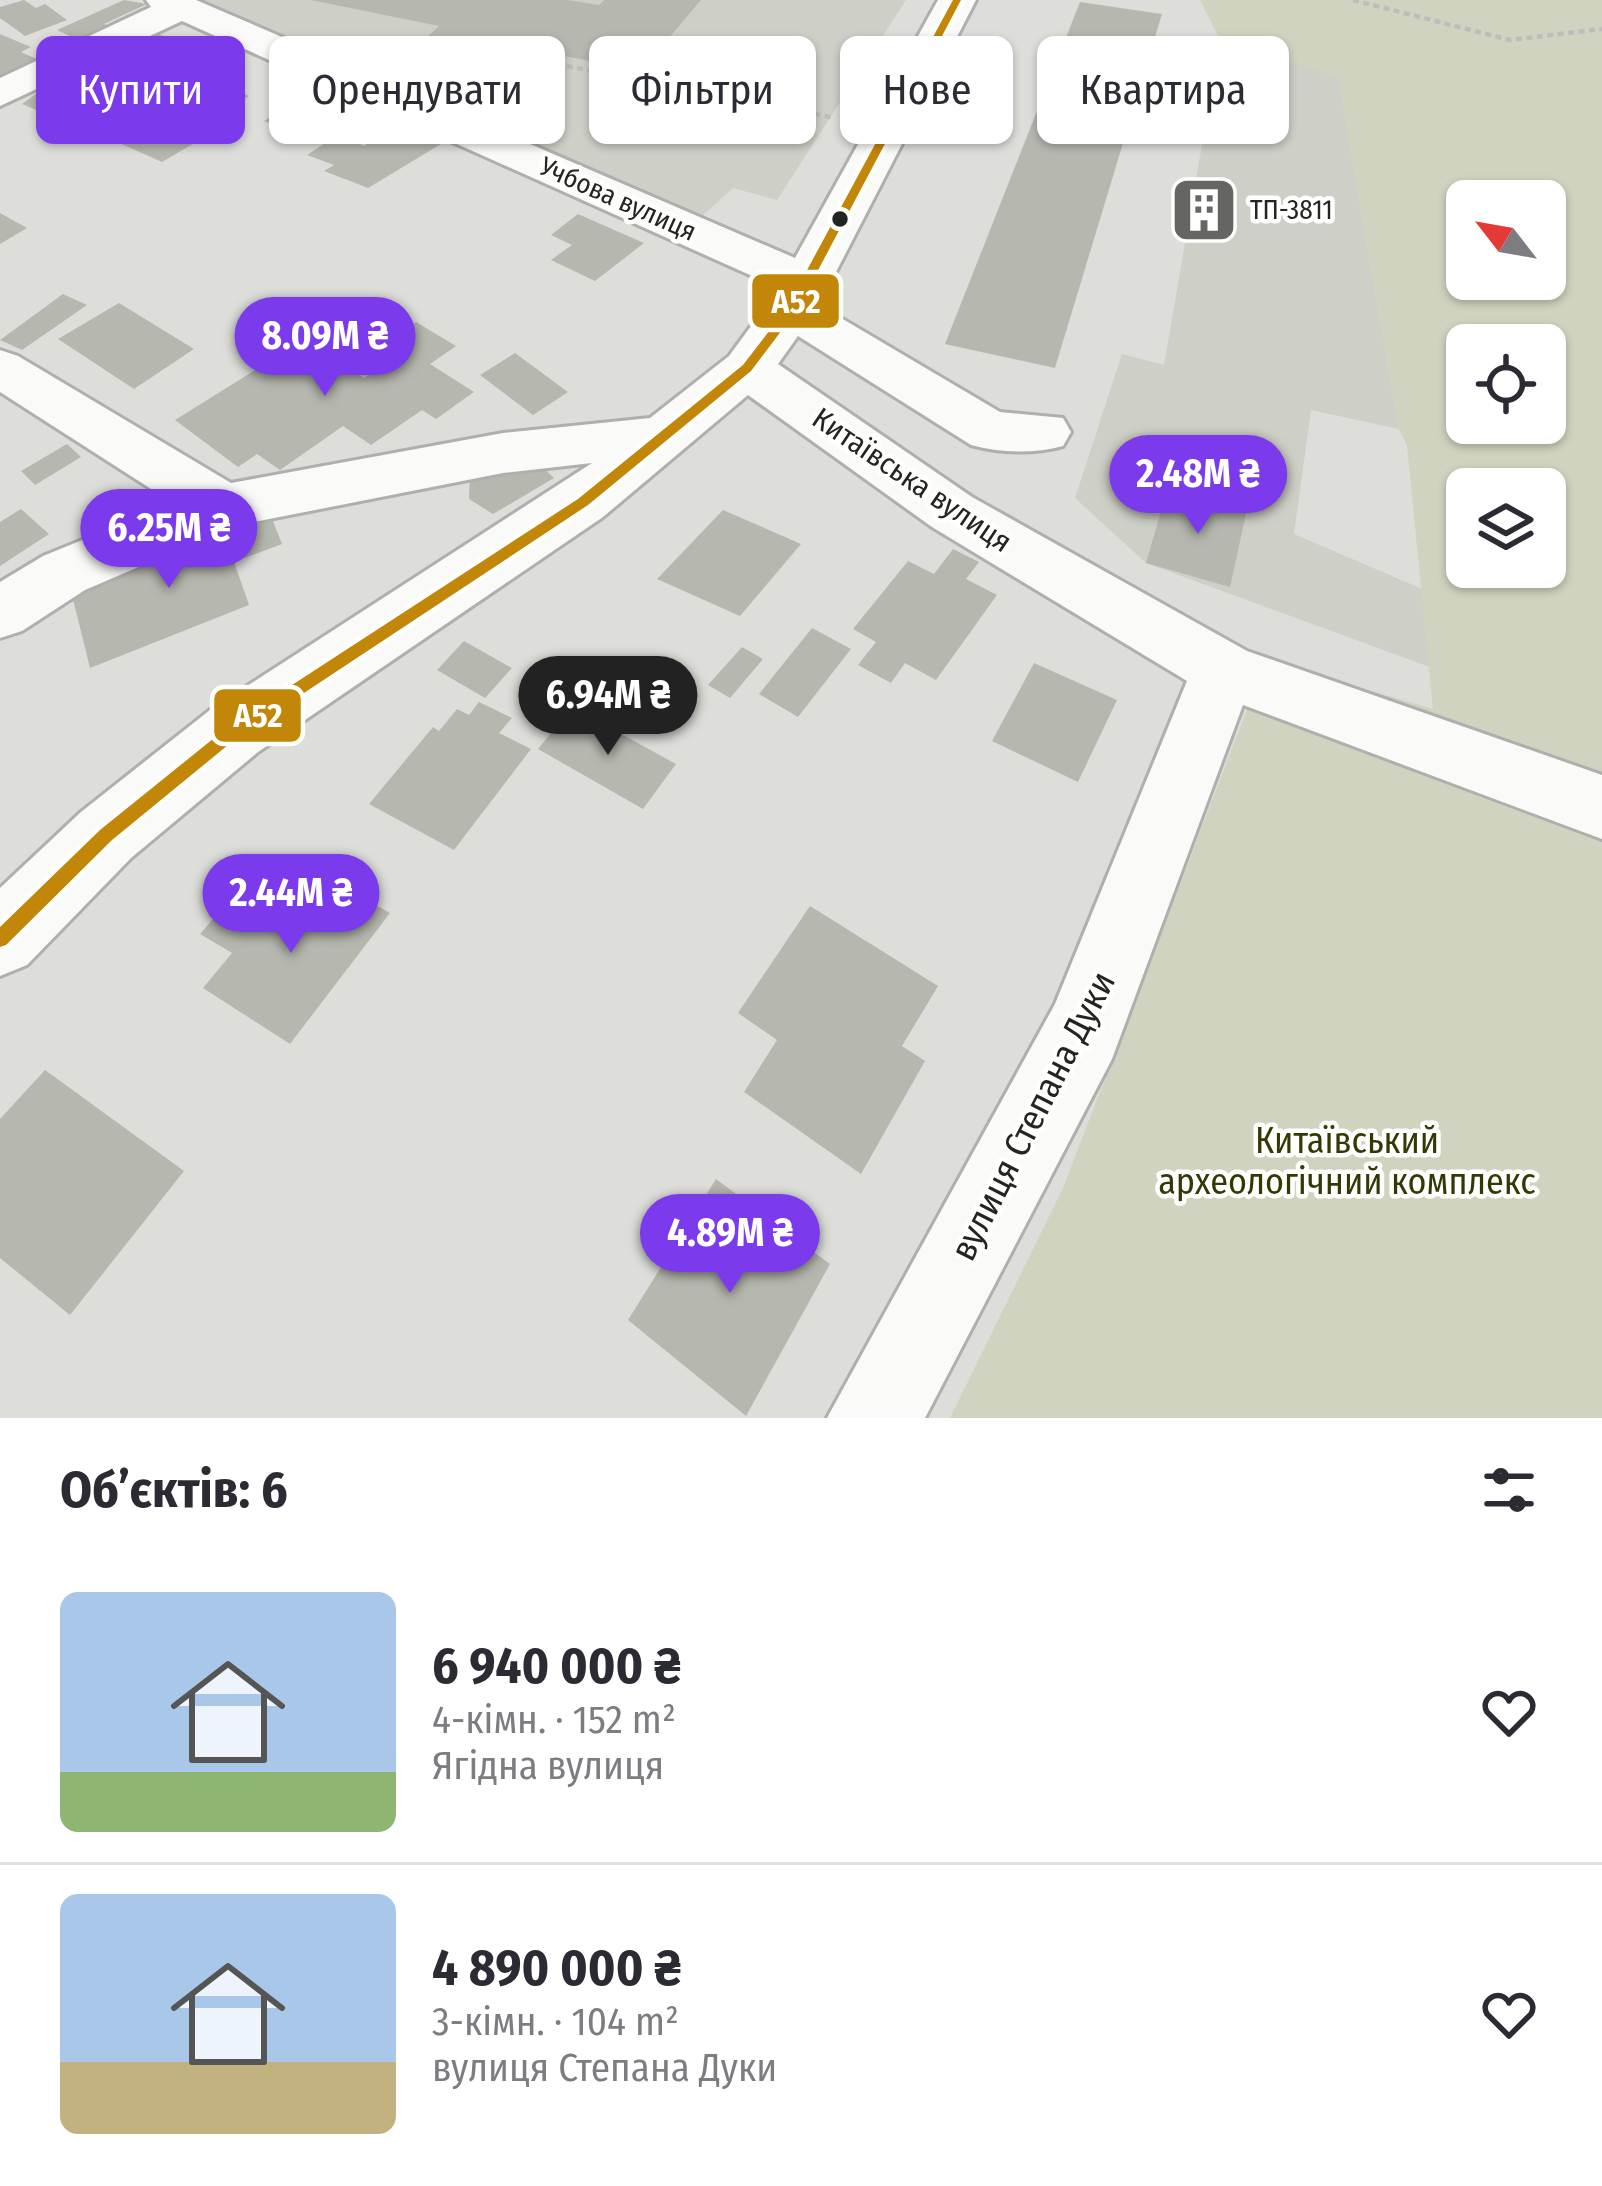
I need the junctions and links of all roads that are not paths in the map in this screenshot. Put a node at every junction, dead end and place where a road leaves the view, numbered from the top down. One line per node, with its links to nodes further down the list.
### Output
1 (957, 0): 4 (street)
2 (173, 3): 3 (street); 4 (street, Учбова вулиця)
3 (0, 94)
4 (799, 296): 6 (street); 7 (street, Учбова вулиця)
5 (0, 368): 9 (street)
6 (747, 368): 8 (street); 11 (street, Китаївська вулиця)
7 (1044, 432)
8 (664, 436): 9 (street); 13 (street)
9 (223, 506): 10 (street)
10 (0, 613)
11 (1224, 670): 12 (street, Китаївська вулиця); 14 (street, вулиця Степана Дуки)
12 (1602, 807)
13 (0, 939)
14 (874, 1418)

